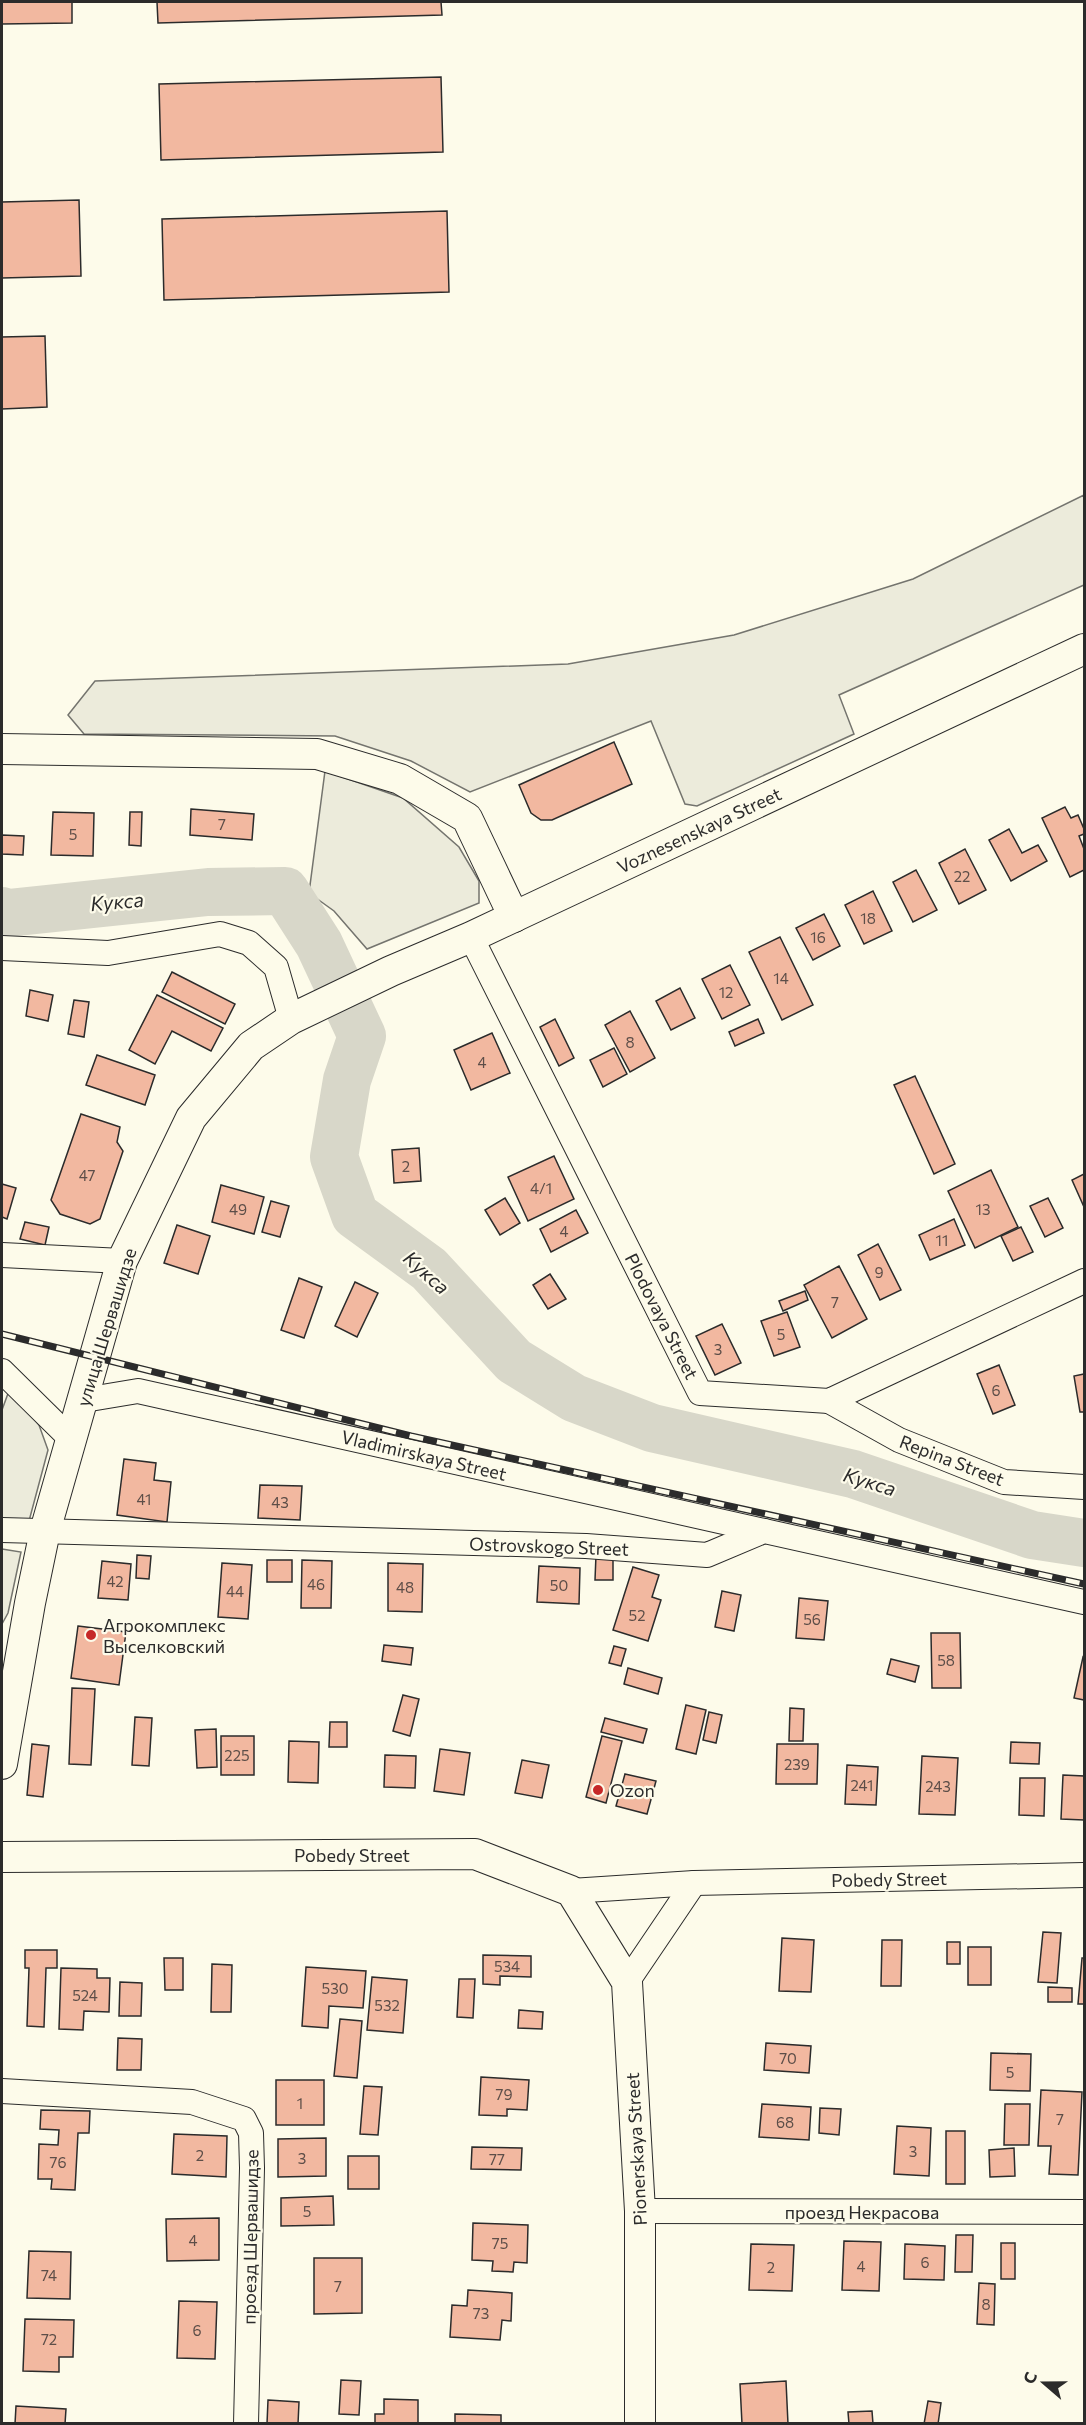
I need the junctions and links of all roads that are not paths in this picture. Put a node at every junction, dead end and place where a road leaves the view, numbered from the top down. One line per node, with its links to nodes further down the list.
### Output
1 (1084, 649): 3 (street, Voznesenskaya Street)
2 (2, 749): 3 (street)
3 (514, 917): 4 (street, Voznesenskaya Street)
4 (471, 937): 6 (street, Voznesenskaya Street); 12 (street, Plodovaya Street)
5 (2, 948): 6 (street)
6 (302, 1014): 8 (street, улица Шервашидзе)
7 (2, 1255): 8 (street)
8 (122, 1261): 11 (street, улица Шервашидзе)
9 (1084, 1281): 12 (street, Plodovaya Street)
10 (2, 1371): 13 (street)
11 (84, 1400): 13 (street, улица Шервашидзе); 17 (street, Vladimirskaya Street)
12 (829, 1401): 14 (street, Repina Street)
13 (72, 1440): 16 (street, улица Шервашидзе)
14 (1084, 1487)
15 (2, 1530): 16 (street, Ostrovskogo Street)
16 (45, 1531): 17 (street, Ostrovskogo Street); 19 (street, улица Шервашидзе)
17 (764, 1531): 18 (street)
18 (1084, 1602)
19 (30, 1603): 20 (street, улица Шервашидзе); 21 (street, улица Шервашидзе)
20 (2, 1663)
21 (2, 1764)
22 (2, 1857): 25 (street, Pobedy Street)
23 (1084, 1875): 24 (street, Pobedy Street)
24 (694, 1884): 25 (street, Pobedy Street); 26 (street)
25 (572, 1891): 26 (street, Pionerskaya Street)
26 (627, 1982): 28 (street, Pionerskaya Street)
27 (2, 2091): 30 (street, проезд Шервашидзе)
28 (640, 2211): 29 (street, проезд Некрасова); 31 (street, Pionerskaya Street)
29 (1084, 2212)
30 (246, 2424)
31 (640, 2424)

